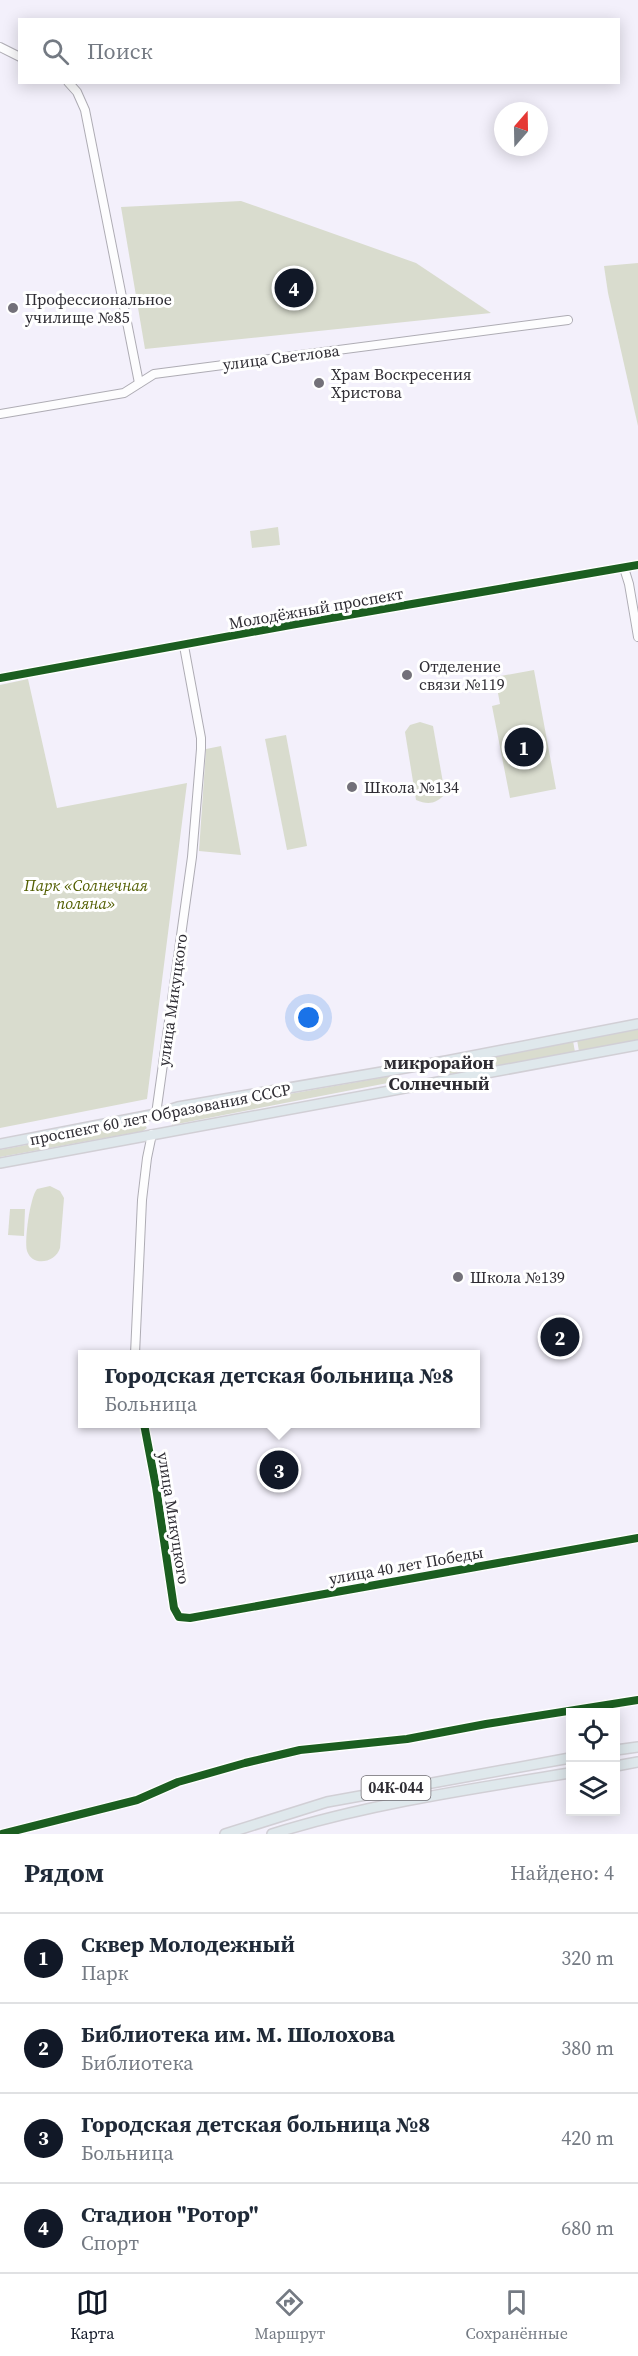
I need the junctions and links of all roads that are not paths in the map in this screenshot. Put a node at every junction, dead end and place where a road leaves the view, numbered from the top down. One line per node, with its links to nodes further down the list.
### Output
1 (0, 47): 2 (street)
2 (18, 56)
3 (70, 84): 5 (street)
4 (568, 320): 5 (street, улица Светлова)
5 (139, 383): 6 (street, улица Светлова)
6 (0, 414)
7 (638, 565): 8 (street, Молодёжный проспект)
8 (624, 568): 9 (street); 10 (street, Молодёжный проспект)
9 (638, 637)
10 (184, 646): 11 (street, Молодёжный проспект); 16 (street, улица Микуцкого)
11 (0, 678)
12 (638, 1024): 14 (main road, проспект 60 лет Образования СССР)
13 (638, 1045): 15 (main road, проспект 60 лет Образования СССР)
14 (403, 1069): 15 (main road); 16 (main road, проспект 60 лет Образования СССР)
15 (405, 1086): 17 (main road, проспект 60 лет Образования СССР)
16 (156, 1114): 17 (main road, улица Микуцкого); 18 (main road, проспект 60 лет Образования СССР)
17 (152, 1134): 19 (main road, проспект 60 лет Образования СССР); 20 (street, улица Микуцкого)
18 (0, 1144)
19 (0, 1162)
20 (135, 1350)
21 (145, 1428): 23 (street, улица Микуцкого)
22 (638, 1538): 23 (street, улица 40 лет Победы)
23 (179, 1617)
24 (638, 1700): 31 (street)
25 (638, 1747): 26 (main road)
26 (620, 1749)
27 (566, 1759): 32 (main road, 04К-044)
28 (638, 1762): 29 (main road)
29 (620, 1765)
30 (566, 1774): 33 (main road, 04К-044)
31 (2, 1834)
32 (225, 1834)
33 (272, 1834)

